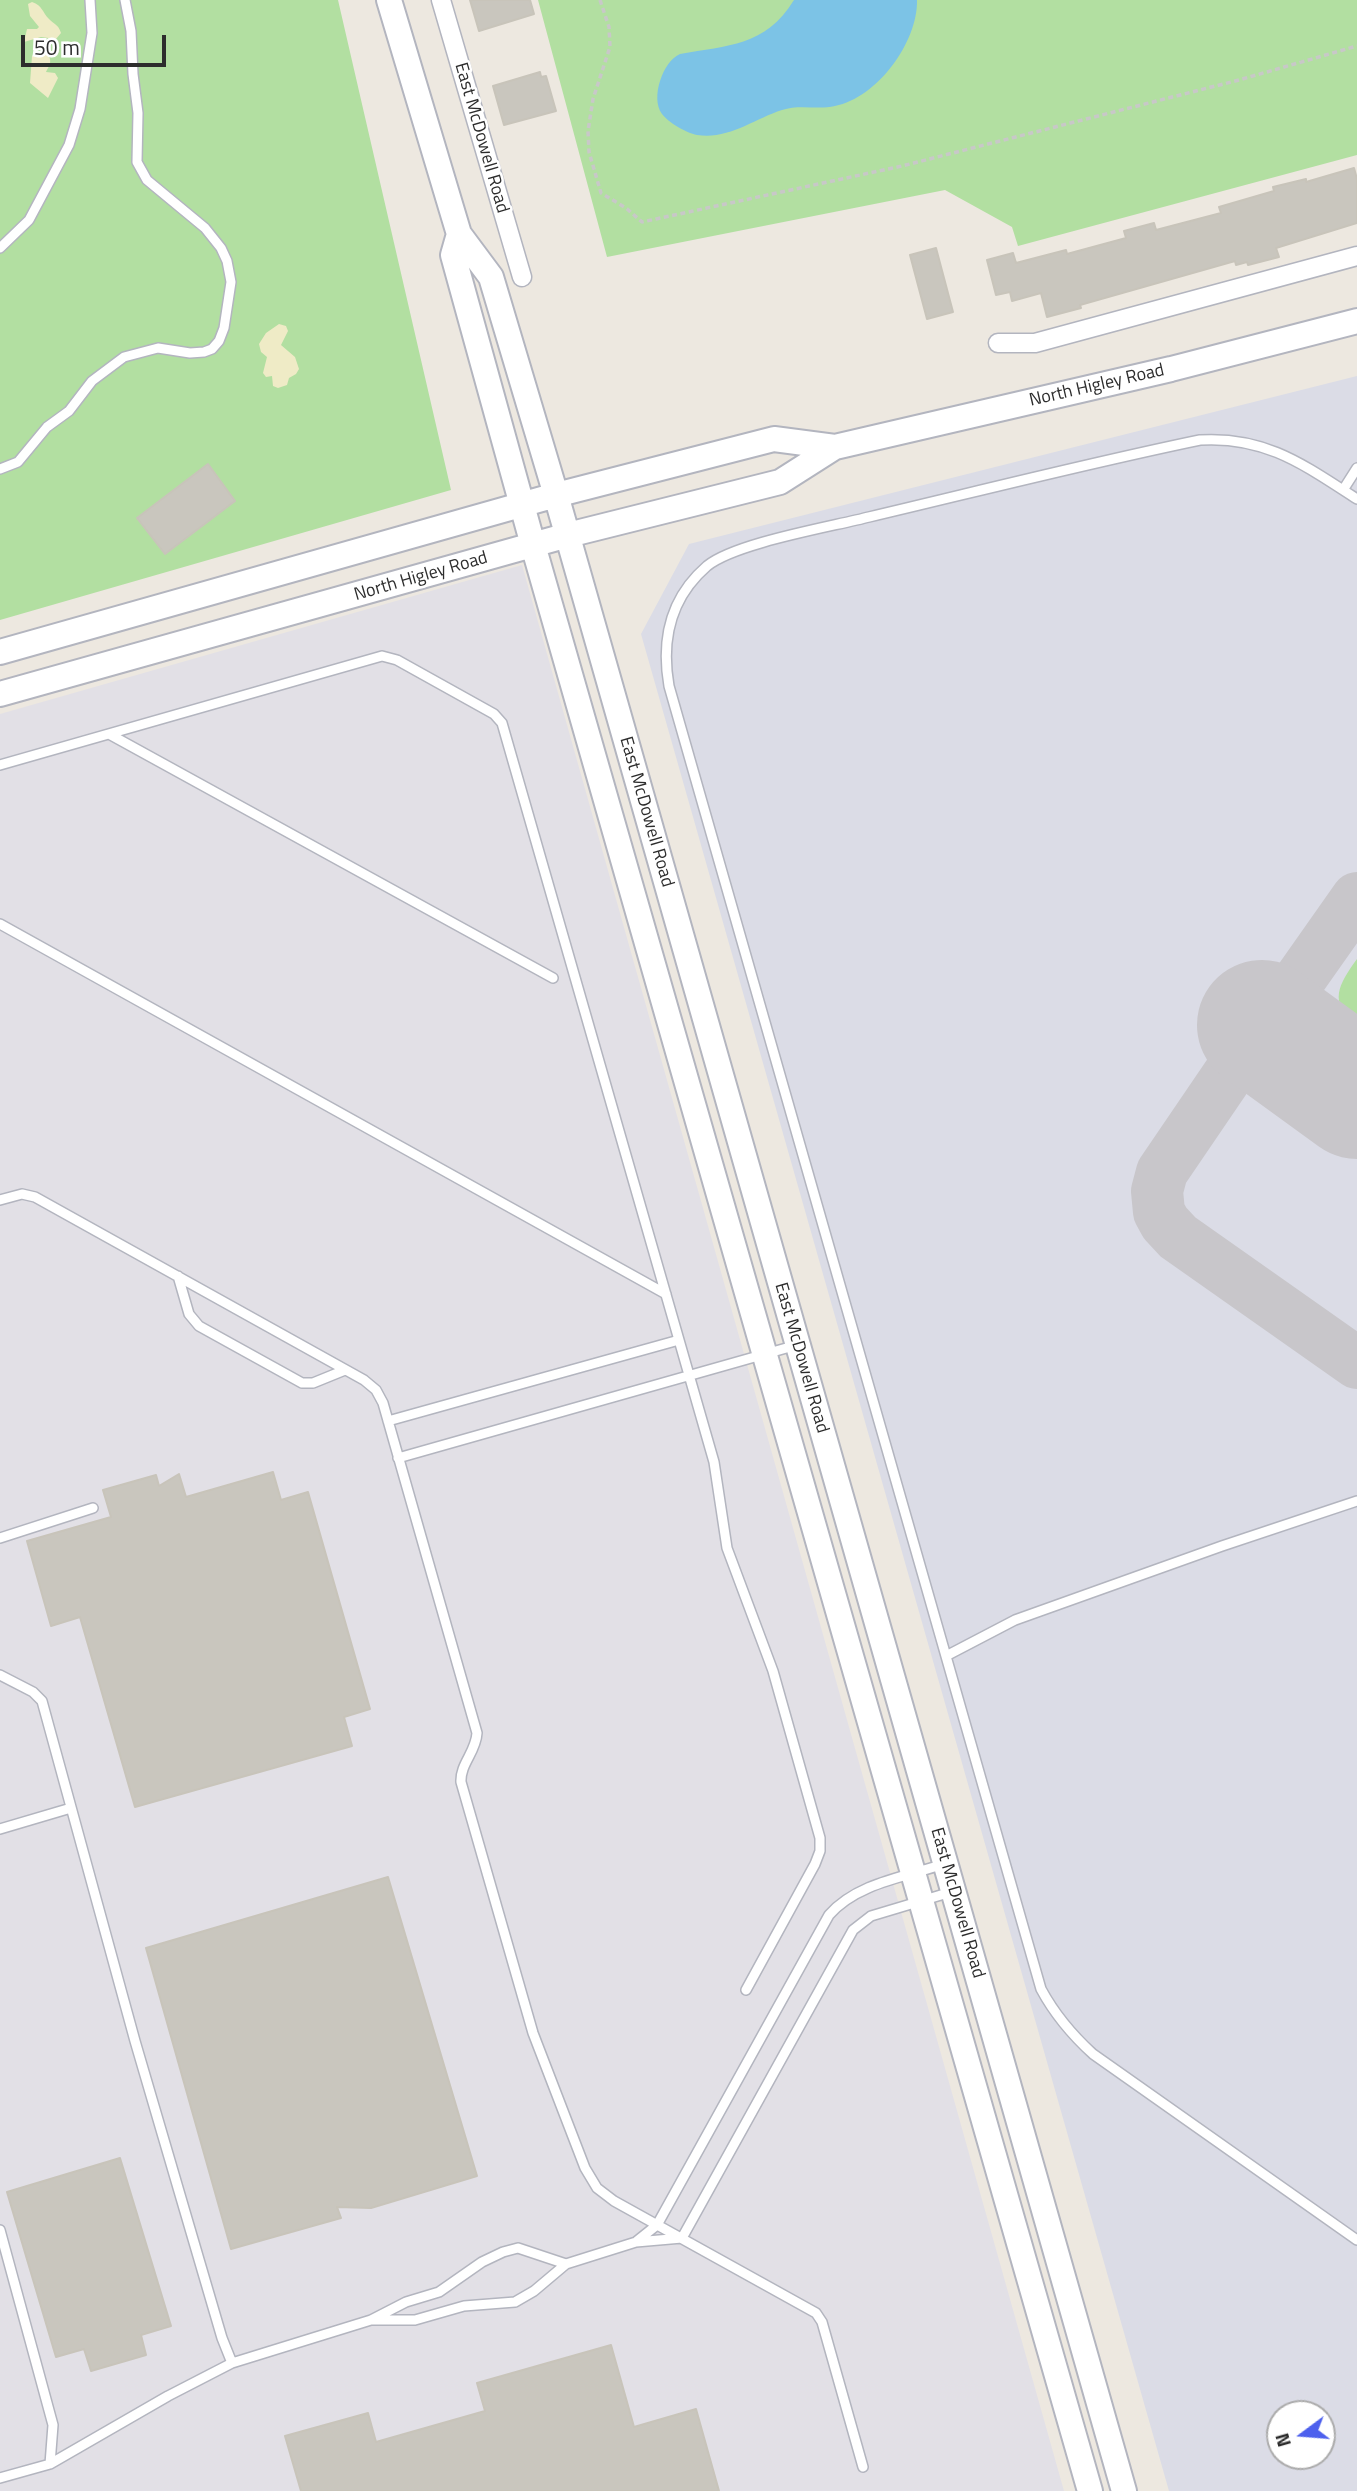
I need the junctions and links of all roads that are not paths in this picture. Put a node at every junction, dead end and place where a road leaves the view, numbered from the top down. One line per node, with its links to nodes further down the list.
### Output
1 (90, 0): 6 (lane)
2 (125, 0): 13 (lane)
3 (389, 0): 5 (main road, East McDowell Road)
4 (440, 0): 8 (street, East McDowell Road)
5 (459, 234): 15 (main road, East McDowell Road); 17 (main road, East McDowell Road)
6 (0, 248)
7 (1357, 256): 10 (street)
8 (522, 277)
9 (1357, 321): 11 (main road, North Higley Road)
10 (998, 343)
11 (835, 447): 15 (main road, North Higley Road); 18 (main road, North Higley Road)
12 (1357, 468): 14 (lane)
13 (0, 469)
14 (1343, 490): 16 (lane); 39 (lane)
15 (556, 495): 17 (main road, North Higley Road); 18 (main road, East McDowell Road)
16 (1357, 499)
17 (522, 505): 19 (main road, East McDowell Road); 20 (main road, North Higley Road)
18 (568, 535): 19 (main road, North Higley Road); 30 (main road, East McDowell Road)
19 (533, 545): 21 (main road, North Higley Road); 31 (main road, East McDowell Road)
20 (0, 652)
21 (0, 694)
22 (109, 734): 23 (lane); 25 (lane); 28 (lane)
23 (0, 765)
24 (0, 924): 28 (lane)
25 (553, 978)
26 (0, 1200): 27 (lane)
27 (178, 1276): 32 (lane); 32 (lane)
28 (666, 1294): 29 (lane)
29 (679, 1340): 33 (lane); 34 (lane)
30 (798, 1345): 31 (lane); 43 (main road, East McDowell Road)
31 (765, 1353): 33 (lane); 44 (main road, East McDowell Road)
32 (345, 1370): 34 (lane)
33 (689, 1375): 35 (lane); 47 (lane)
34 (388, 1421): 35 (lane)
35 (398, 1458): 48 (lane)
36 (1357, 1501): 39 (lane)
37 (93, 1508): 38 (lane)
38 (0, 1538)
39 (946, 1656): 51 (lane)
40 (0, 1675): 41 (lane)
41 (71, 1808): 42 (lane); 55 (lane)
42 (0, 1829)
43 (946, 1864): 44 (lane); 45 (main road, East McDowell Road)
44 (913, 1874): 46 (main road, East McDowell Road); 48 (lane)
45 (953, 1891): 46 (lane); 60 (main road, East McDowell Road)
46 (921, 1901): 50 (lane); 59 (main road, East McDowell Road)
47 (746, 1990)
48 (657, 2225): 50 (lane); 52 (lane)
49 (0, 2230): 56 (lane)
50 (682, 2238): 52 (lane); 57 (lane)
51 (1357, 2240)
52 (636, 2242): 53 (lane)
53 (566, 2264): 54 (lane); 54 (lane)
54 (371, 2320): 55 (lane)
55 (232, 2363): 56 (lane)
56 (50, 2464): 58 (lane)
57 (863, 2467)
58 (0, 2478)
59 (1090, 2491)
60 (1124, 2491)

